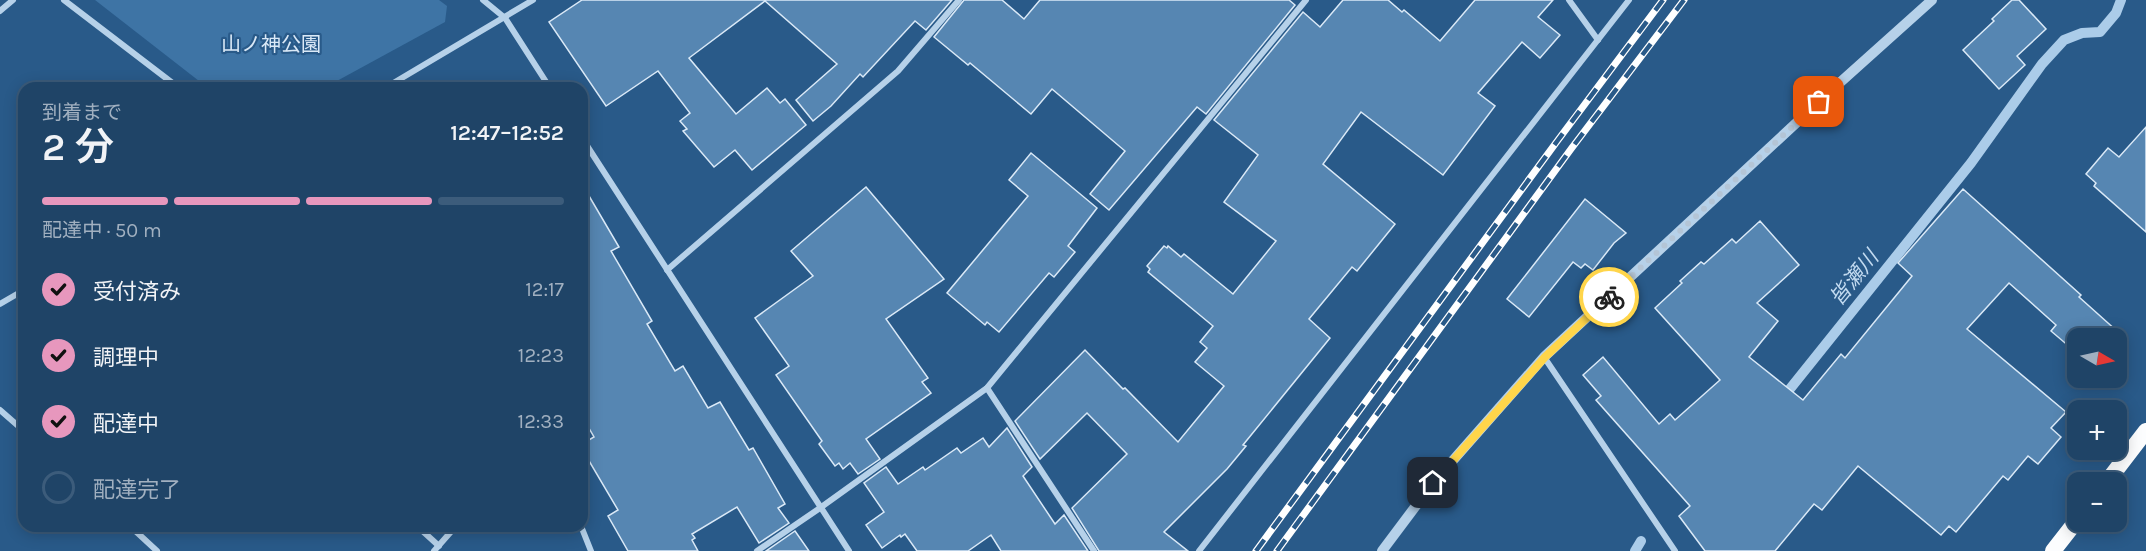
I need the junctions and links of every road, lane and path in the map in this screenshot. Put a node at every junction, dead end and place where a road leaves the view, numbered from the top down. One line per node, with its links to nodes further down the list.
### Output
1 (13, 0): 10 (street)
2 (64, 0): 13 (street)
3 (483, 0): 11 (street)
4 (533, 0): 11 (street)
5 (959, 0): 17 (street)
6 (1306, 0): 21 (street)
7 (1569, 0): 12 (street)
8 (1629, 0): 12 (street)
9 (1932, 0): 20 (street)
10 (0, 11)
11 (505, 18): 14 (street); 15 (street)
12 (1598, 40): 38 (street)
13 (171, 82)
14 (398, 82)
15 (546, 82)
16 (588, 147): 17 (street)
17 (667, 270): 26 (street)
18 (18, 294): 19 (street)
19 (0, 304)
20 (1545, 357): 39 (street); 40 (street)
21 (987, 388): 26 (street); 37 (street)
22 (0, 410): 23 (street)
23 (18, 426)
24 (2146, 431): 25 (highway)
25 (2114, 472)
26 (820, 508): 35 (street); 36 (street)
27 (136, 532): 33 (street)
28 (422, 532): 32 (street)
29 (451, 532): 32 (street)
30 (583, 532): 34 (street)
31 (2068, 532): 41 (highway)
32 (436, 548)
33 (157, 551)
34 (591, 551)
35 (757, 551)
36 (849, 551)
37 (1094, 551)
38 (1199, 551)
39 (1382, 551)
40 (1675, 551)
41 (2053, 551)

